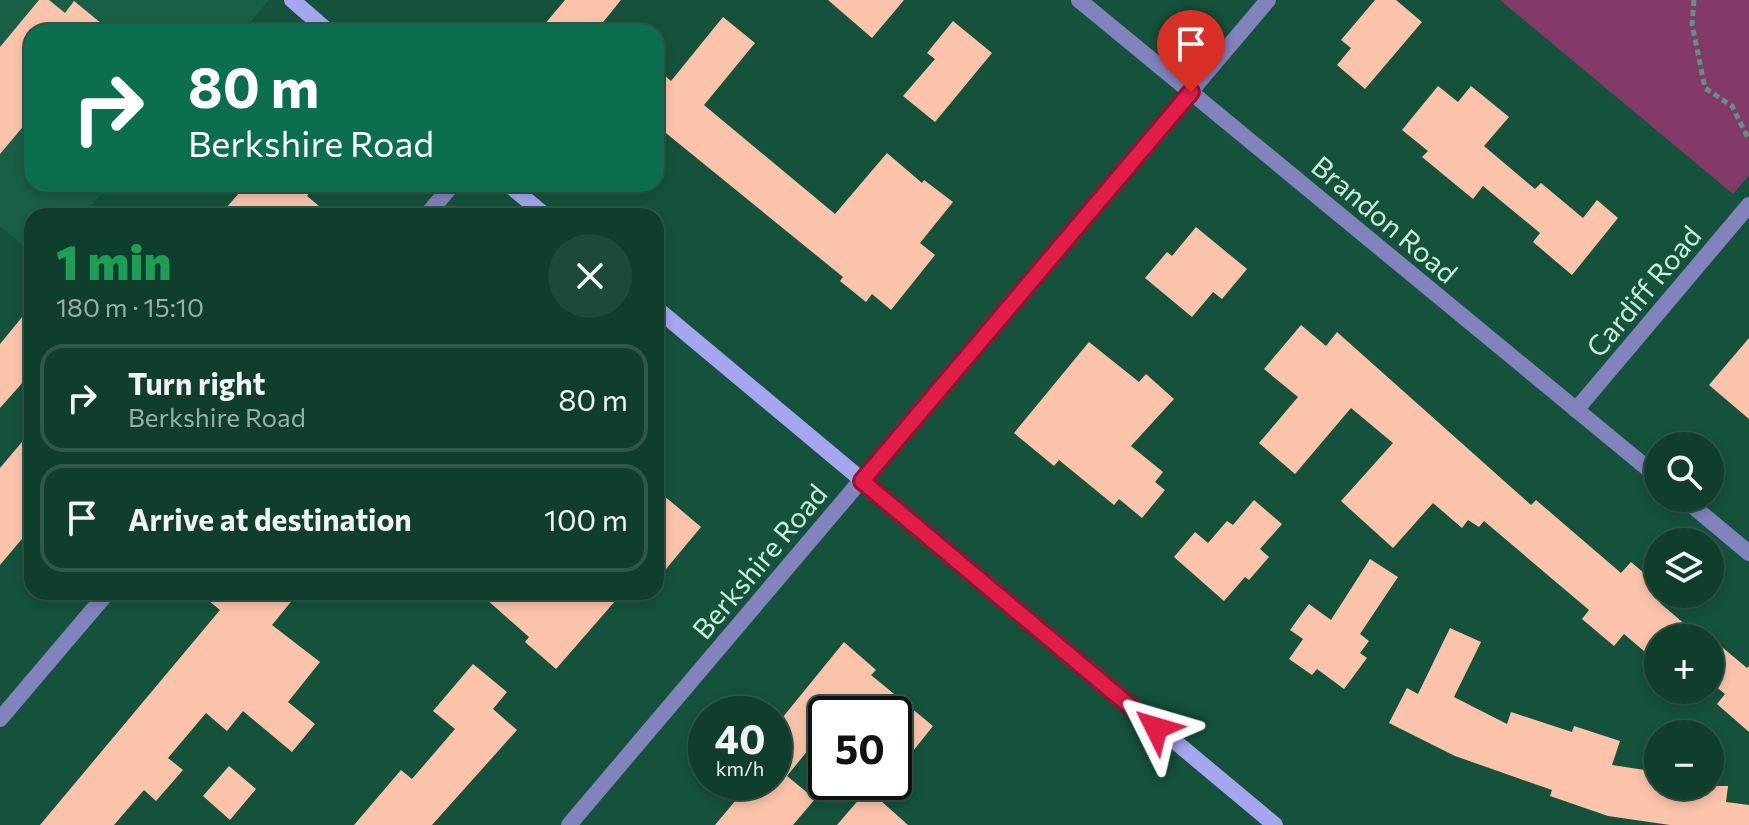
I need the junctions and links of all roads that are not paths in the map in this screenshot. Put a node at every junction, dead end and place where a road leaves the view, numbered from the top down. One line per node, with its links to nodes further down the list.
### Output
1 (292, 0): 4 (main road)
2 (1079, 0): 5 (street, Brandon Road)
3 (1268, 0): 5 (street, Berkshire Road)
4 (320, 24)
5 (1191, 92): 12 (street, Brandon Road); 14 (street, Berkshire Road)
6 (446, 192): 9 (street)
7 (518, 192): 10 (main road)
8 (1749, 205): 12 (street, Cardiff Road)
9 (433, 208)
10 (536, 208)
11 (664, 315): 14 (main road)
12 (1576, 410): 13 (street, Brandon Road)
13 (1644, 466)
14 (862, 481): 19 (main road); 20 (street, Berkshire Road)
15 (1700, 512): 16 (street)
16 (1749, 553)
17 (101, 600): 18 (street)
18 (0, 719)
19 (1267, 824)
20 (569, 825)

